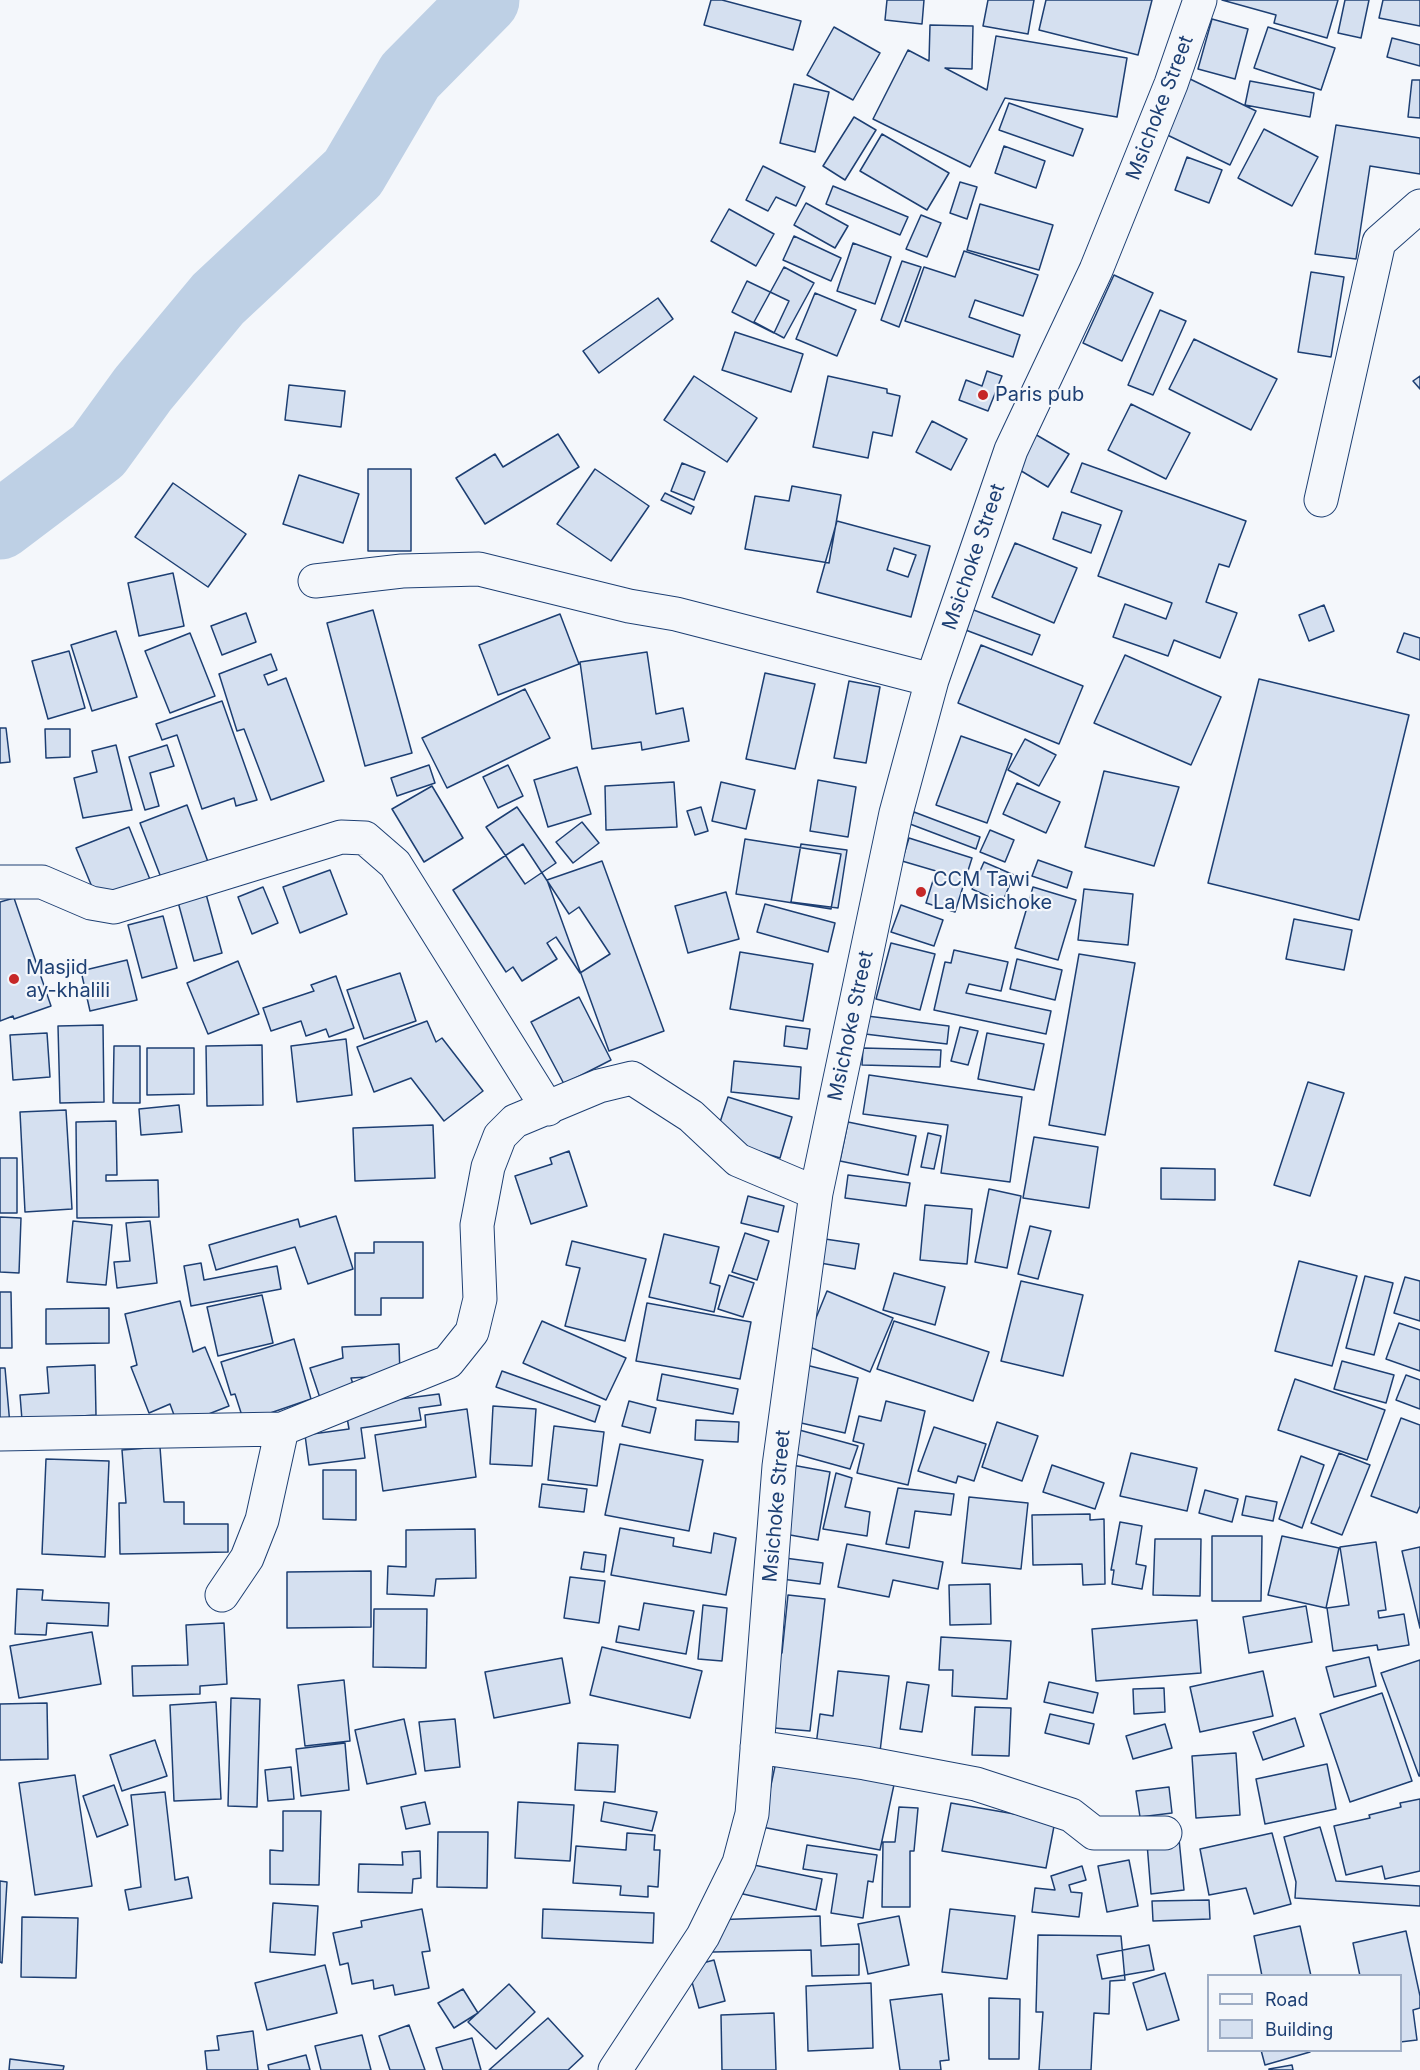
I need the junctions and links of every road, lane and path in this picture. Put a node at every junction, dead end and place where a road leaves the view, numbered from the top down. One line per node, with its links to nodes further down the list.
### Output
1 (1200, 0): 5 (street, Msichoke Street)
2 (1420, 206): 3 (street)
3 (1321, 500)
4 (315, 581): 5 (street)
5 (932, 680): 8 (street, Msichoke Street)
6 (0, 882): 7 (street)
7 (548, 1109): 8 (street); 9 (street)
8 (816, 1193): 12 (street, Msichoke Street)
9 (282, 1429): 10 (street); 11 (street)
10 (0, 1434)
11 (222, 1595)
12 (757, 1747): 13 (street); 14 (street, Msichoke Street)
13 (1165, 1833)
14 (615, 2070)

